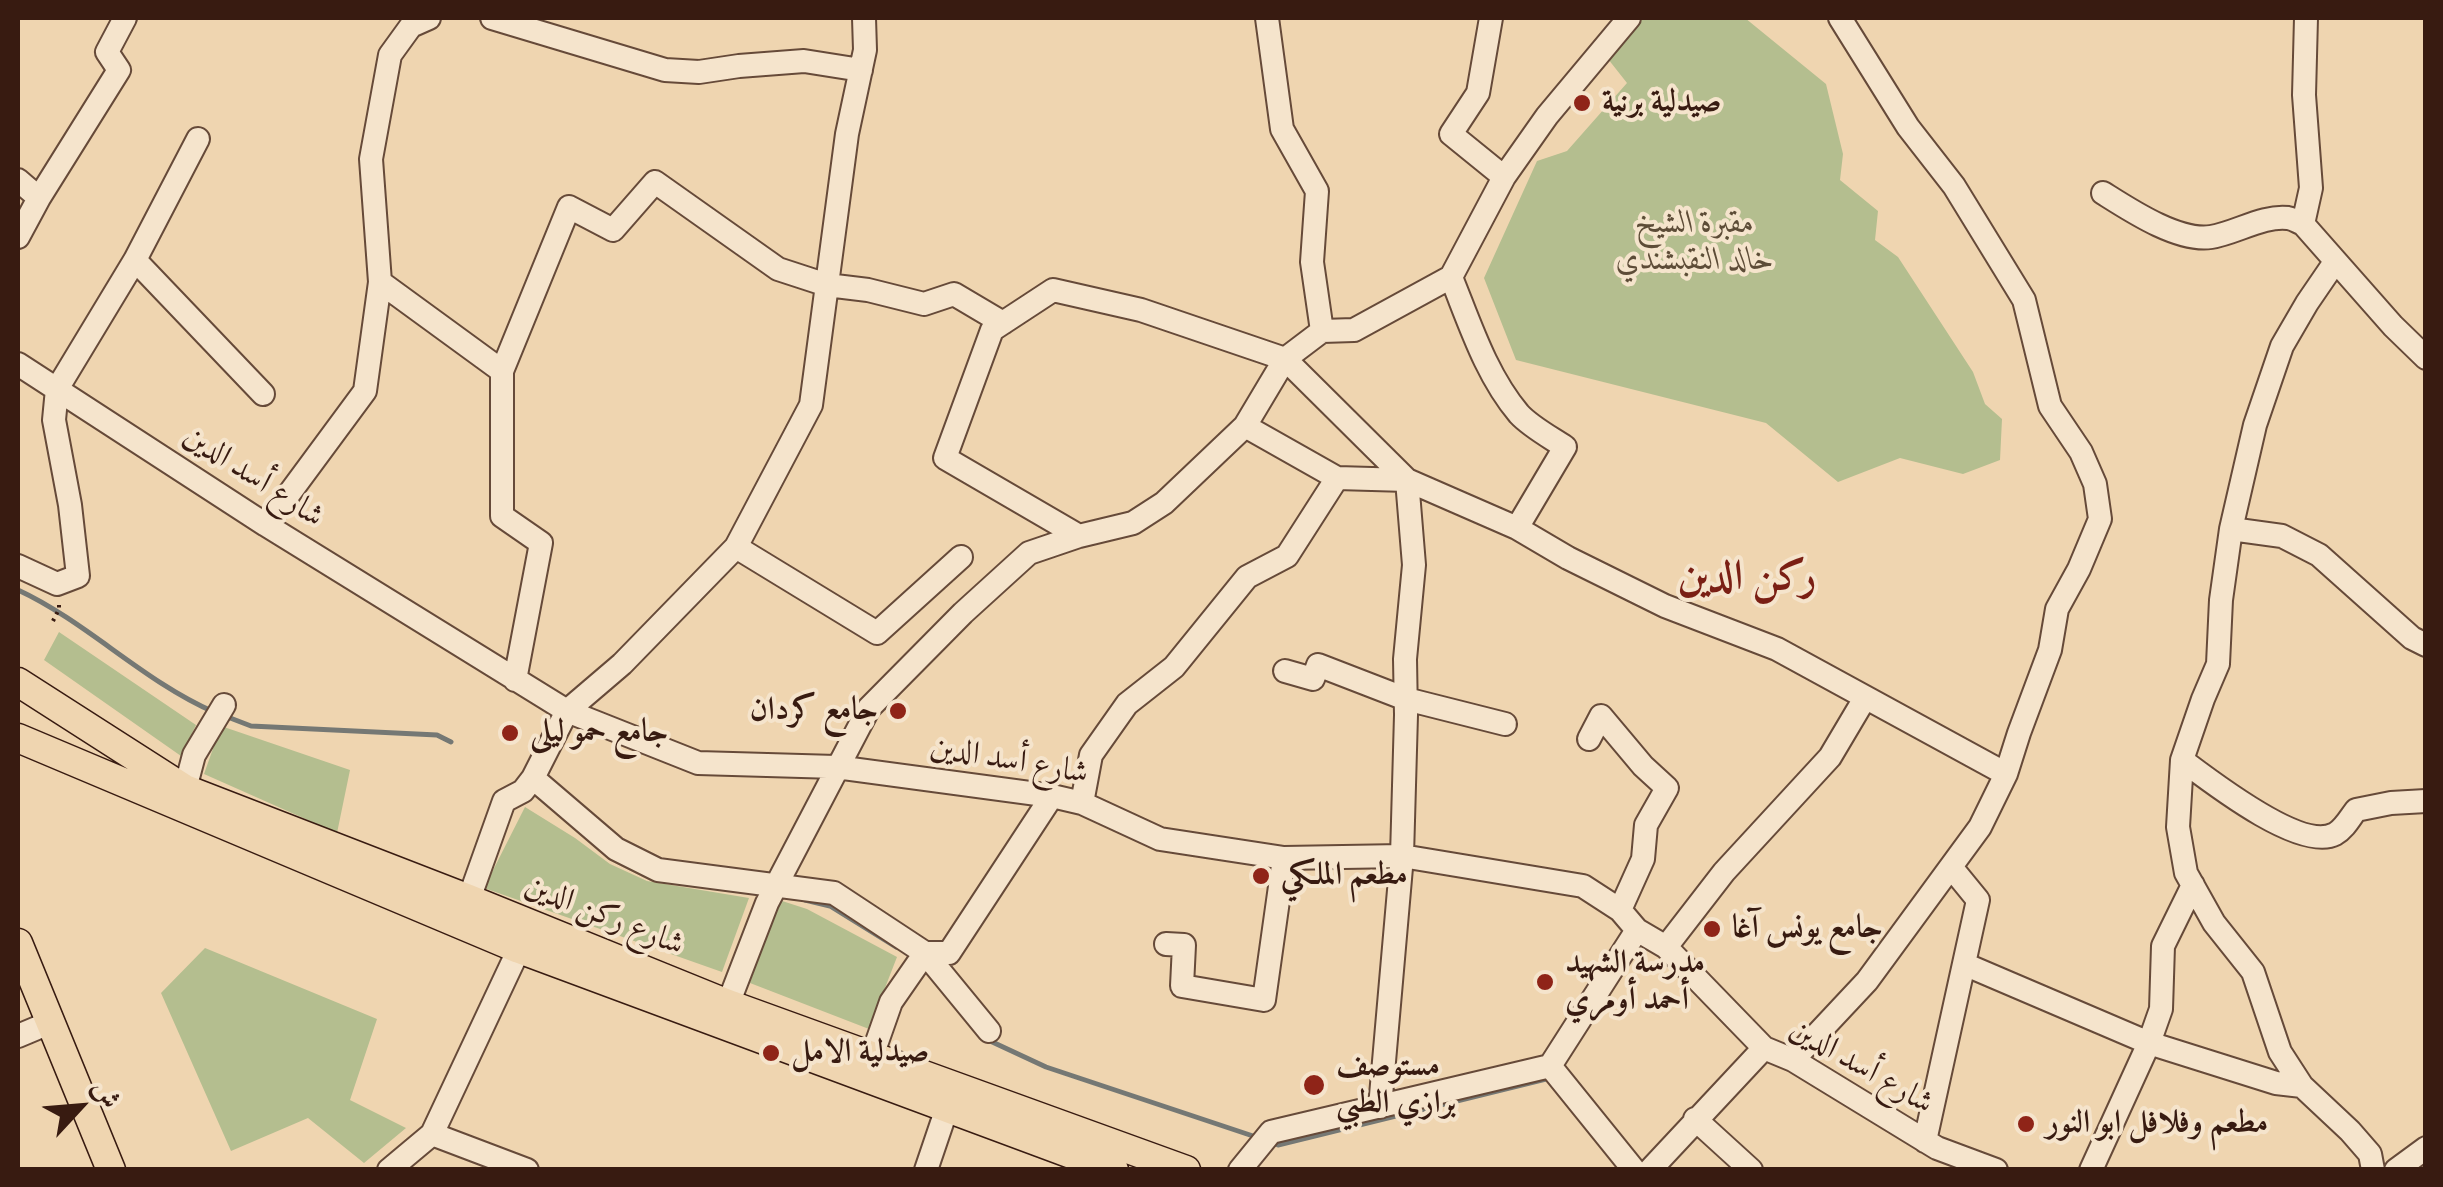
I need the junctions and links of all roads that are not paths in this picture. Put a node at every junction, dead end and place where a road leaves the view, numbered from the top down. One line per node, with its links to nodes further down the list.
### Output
1 (126, 18): 15 (street)
2 (429, 18): 21 (street)
3 (492, 18): 10 (street)
4 (864, 18): 10 (street)
5 (1267, 18): 24 (street)
6 (1491, 18): 12 (street)
7 (1630, 18): 12 (street)
8 (1840, 18): 54 (street)
9 (2306, 18): 16 (street)
10 (861, 70): 22 (street)
11 (198, 139): 18 (street)
12 (1504, 177): 20 (street)
13 (18, 180): 15 (street)
14 (2103, 193): 16 (street)
15 (39, 198): 17 (street)
16 (2303, 224): 19 (street)
17 (18, 237)
18 (136, 260): 29 (street); 30 (street)
19 (2335, 262): 25 (street); 36 (street)
20 (1452, 277): 24 (street); 35 (street)
21 (380, 282): 28 (street); 34 (street)
22 (827, 285): 23 (street); 28 (street); 38 (street)
23 (1003, 323): 26 (street); 37 (street)
24 (1322, 331): 26 (street)
25 (2426, 358)
26 (1285, 360): 31 (street); 33 (street)
27 (18, 364): 29 (street, شارع أسد الدين)
28 (502, 371): 43 (street)
29 (57, 389): 34 (street, شارع أسد الدين); 40 (street)
30 (263, 394)
31 (1245, 426): 32 (street); 37 (street)
32 (1336, 478): 33 (street); 58 (street)
33 (1407, 480): 35 (street); 46 (street)
34 (266, 526): 43 (street, شارع أسد الدين)
35 (1517, 528): 45 (street)
36 (2231, 529): 41 (street); 52 (street)
37 (1079, 536): 53 (street)
38 (736, 548): 39 (street); 48 (street)
39 (961, 557)
40 (18, 566)
41 (2426, 645)
42 (1286, 671): 46 (street)
43 (516, 680): 48 (street, شارع أسد الدين)
44 (18, 682): 56 (main road, شارع ركن الدين)
45 (1865, 698): 54 (street); 70 (street)
46 (1406, 699): 49 (street); 60 (street)
47 (224, 704): 56 (street)
48 (567, 710): 53 (street, شارع أسد الدين); 55 (street)
49 (1505, 724)
50 (18, 738): 71 (main road, شارع ركن الدين)
51 (1589, 740): 66 (street)
52 (2182, 760): 59 (street); 64 (street)
53 (836, 767): 57 (street, شارع أسد الدين); 63 (street)
54 (2006, 774): 62 (street)
55 (528, 785): 63 (street); 65 (street)
56 (185, 789): 65 (main road, شارع ركن الدين)
57 (1052, 796): 58 (street, شارع أسد الدين); 72 (street)
58 (1082, 802): 61 (street, شارع أسد الدين)
59 (2426, 802)
60 (1402, 856): 61 (street, شارع أسد الدين); 66 (street, شارع أسد الدين); 84 (street)
61 (1284, 858): 69 (street)
62 (1951, 867): 73 (street); 81 (street)
63 (776, 885): 72 (street); 74 (street)
64 (2193, 885): 78 (street); 83 (street)
65 (468, 899): 74 (main road, شارع ركن الدين)
66 (1620, 910): 67 (street, شارع أسد الدين)
67 (1638, 930): 70 (street, شارع أسد الدين); 82 (street)
68 (18, 943): 75 (main road)
69 (1166, 944)
70 (1666, 947): 79 (street, شارع أسد الدين)
71 (519, 948): 85 (main road, شارع ركن الدين); 87 (street)
72 (919, 960): 76 (street); 80 (street)
73 (1964, 964): 78 (street); 89 (street)
74 (728, 1004): 80 (main road, شارع ركن الدين)
75 (49, 1023): 77 (street); 90 (main road)
76 (989, 1031)
77 (18, 1036)
78 (2149, 1043): 83 (street); 101 (street)
79 (1764, 1048): 81 (street, شارع أسد الدين); 86 (street)
80 (872, 1056): 95 (main road, شارع ركن الدين)
81 (1793, 1060): 89 (street, شارع أسد الدين)
82 (1550, 1066): 84 (street); 97 (street)
83 (2302, 1086): 102 (street)
84 (1380, 1107): 96 (street)
85 (947, 1108): 93 (street); 94 (main road, شارع ركن الدين)
86 (1695, 1119): 98 (street); 99 (street)
87 (432, 1134): 91 (street); 92 (street)
88 (2426, 1148): 103 (street)
89 (1932, 1153): 100 (street, شارع أسد الدين)
90 (111, 1170)
91 (388, 1170)
92 (527, 1170)
93 (926, 1170)
94 (1114, 1170)
95 (1186, 1170)
96 (1240, 1170)
97 (1634, 1170)
98 (1650, 1170)
99 (1751, 1170)
100 (1996, 1170)
101 (2090, 1170)
102 (2374, 1170)
103 (2396, 1170)

